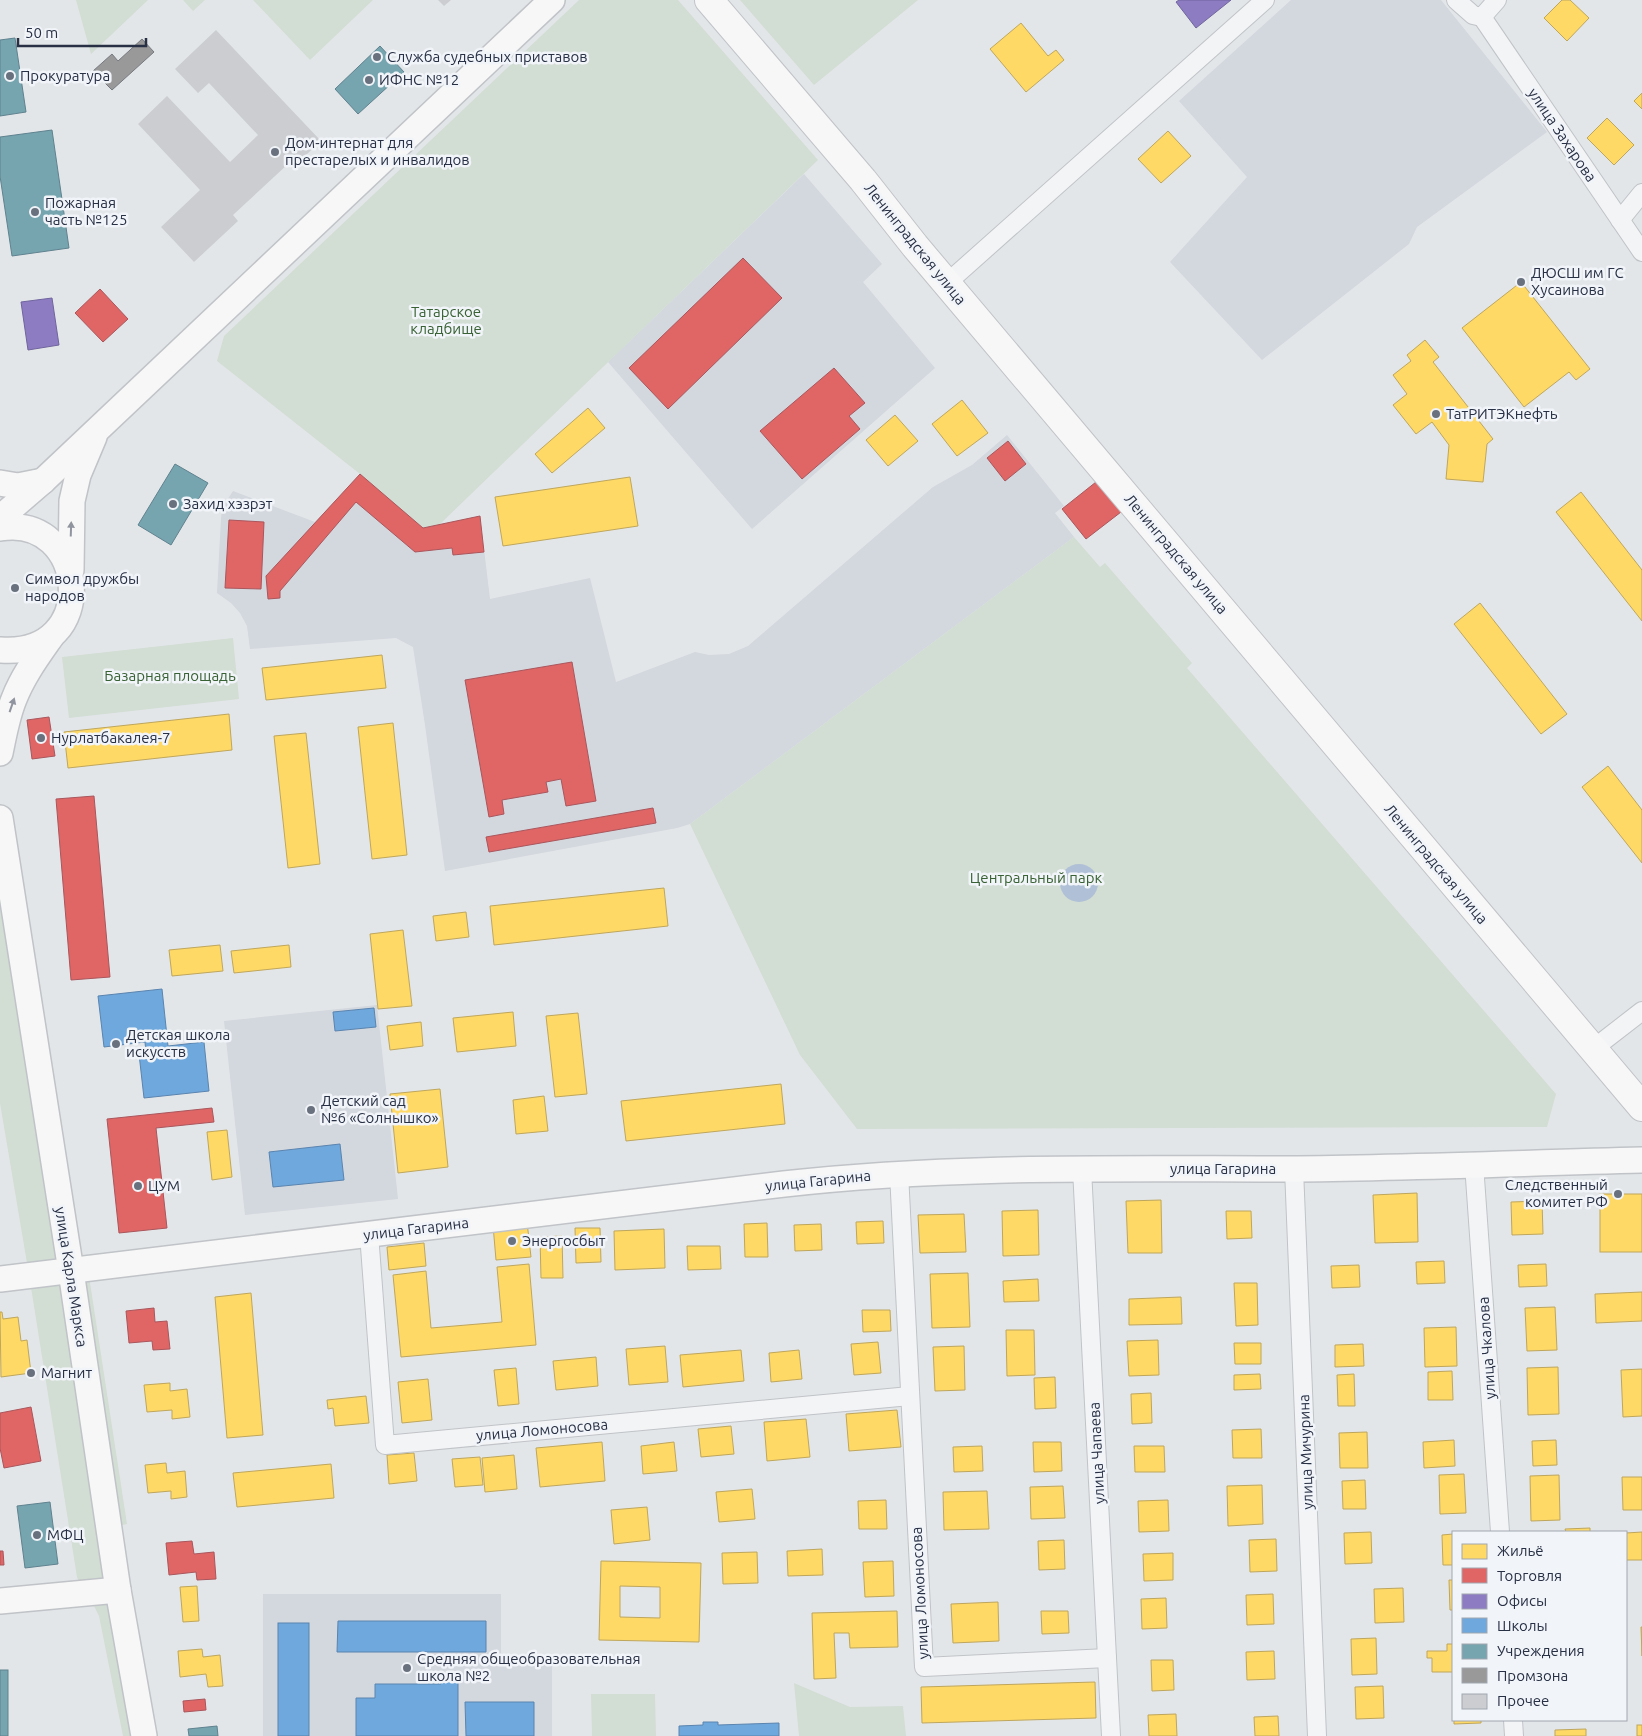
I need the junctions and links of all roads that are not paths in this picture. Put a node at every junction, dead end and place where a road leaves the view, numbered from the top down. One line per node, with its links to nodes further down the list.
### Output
1 (552, 0): 11 (street)
2 (709, 0): 10 (main road, Ленинградская улица)
3 (1266, 0): 10 (street)
4 (1456, 0): 6 (street)
5 (1497, 0): 6 (street)
6 (1482, 17): 8 (street, улица Захарова)
7 (1642, 193): 8 (street)
8 (1620, 220): 9 (street, улица Захарова)
9 (1640, 242)
10 (947, 282): 21 (main road, Ленинградская улица)
11 (100, 426): 12 (street); 15 (street, one-way to 11)
12 (43, 481): 13 (street); 14 (street)
13 (0, 483)
14 (0, 519): 15 (street)
15 (71, 577): 16 (street)
16 (52, 634): 17 (street); 18 (street, one-way to 16)
17 (4, 652)
18 (0, 753)
19 (0, 818): 29 (street, улица Карла Маркса)
20 (1642, 1011): 21 (street)
21 (1593, 1049): 22 (main road, Ленинградская улица)
22 (1642, 1108)
23 (1642, 1160): 24 (street, улица Гагарина)
24 (1474, 1164): 26 (street, улица Гагарина); 32 (street, улица Чкалова)
25 (1082, 1169): 26 (street, улица Гагарина); 27 (street, улица Гагарина); 35 (street, улица Чапаева)
26 (1294, 1169): 39 (street, улица Мичурина)
27 (899, 1173): 28 (street, улица Гагарина); 31 (street, улица Ломоносова)
28 (370, 1234): 29 (street, улица Гагарина); 31 (street, улица Ломоносова)
29 (71, 1271): 30 (street, улица Гагарина); 33 (street, улица Карла Маркса)
30 (0, 1279)
31 (910, 1396): 35 (street, улица Ломоносова)
32 (1500, 1531)
33 (118, 1590): 34 (street); 37 (street, улица Карла Маркса)
34 (0, 1601)
35 (1107, 1658): 38 (street, улица Чапаева)
36 (1513, 1721): 40 (street)
37 (144, 1736)
38 (1111, 1736)
39 (1317, 1736)
40 (1514, 1736)

